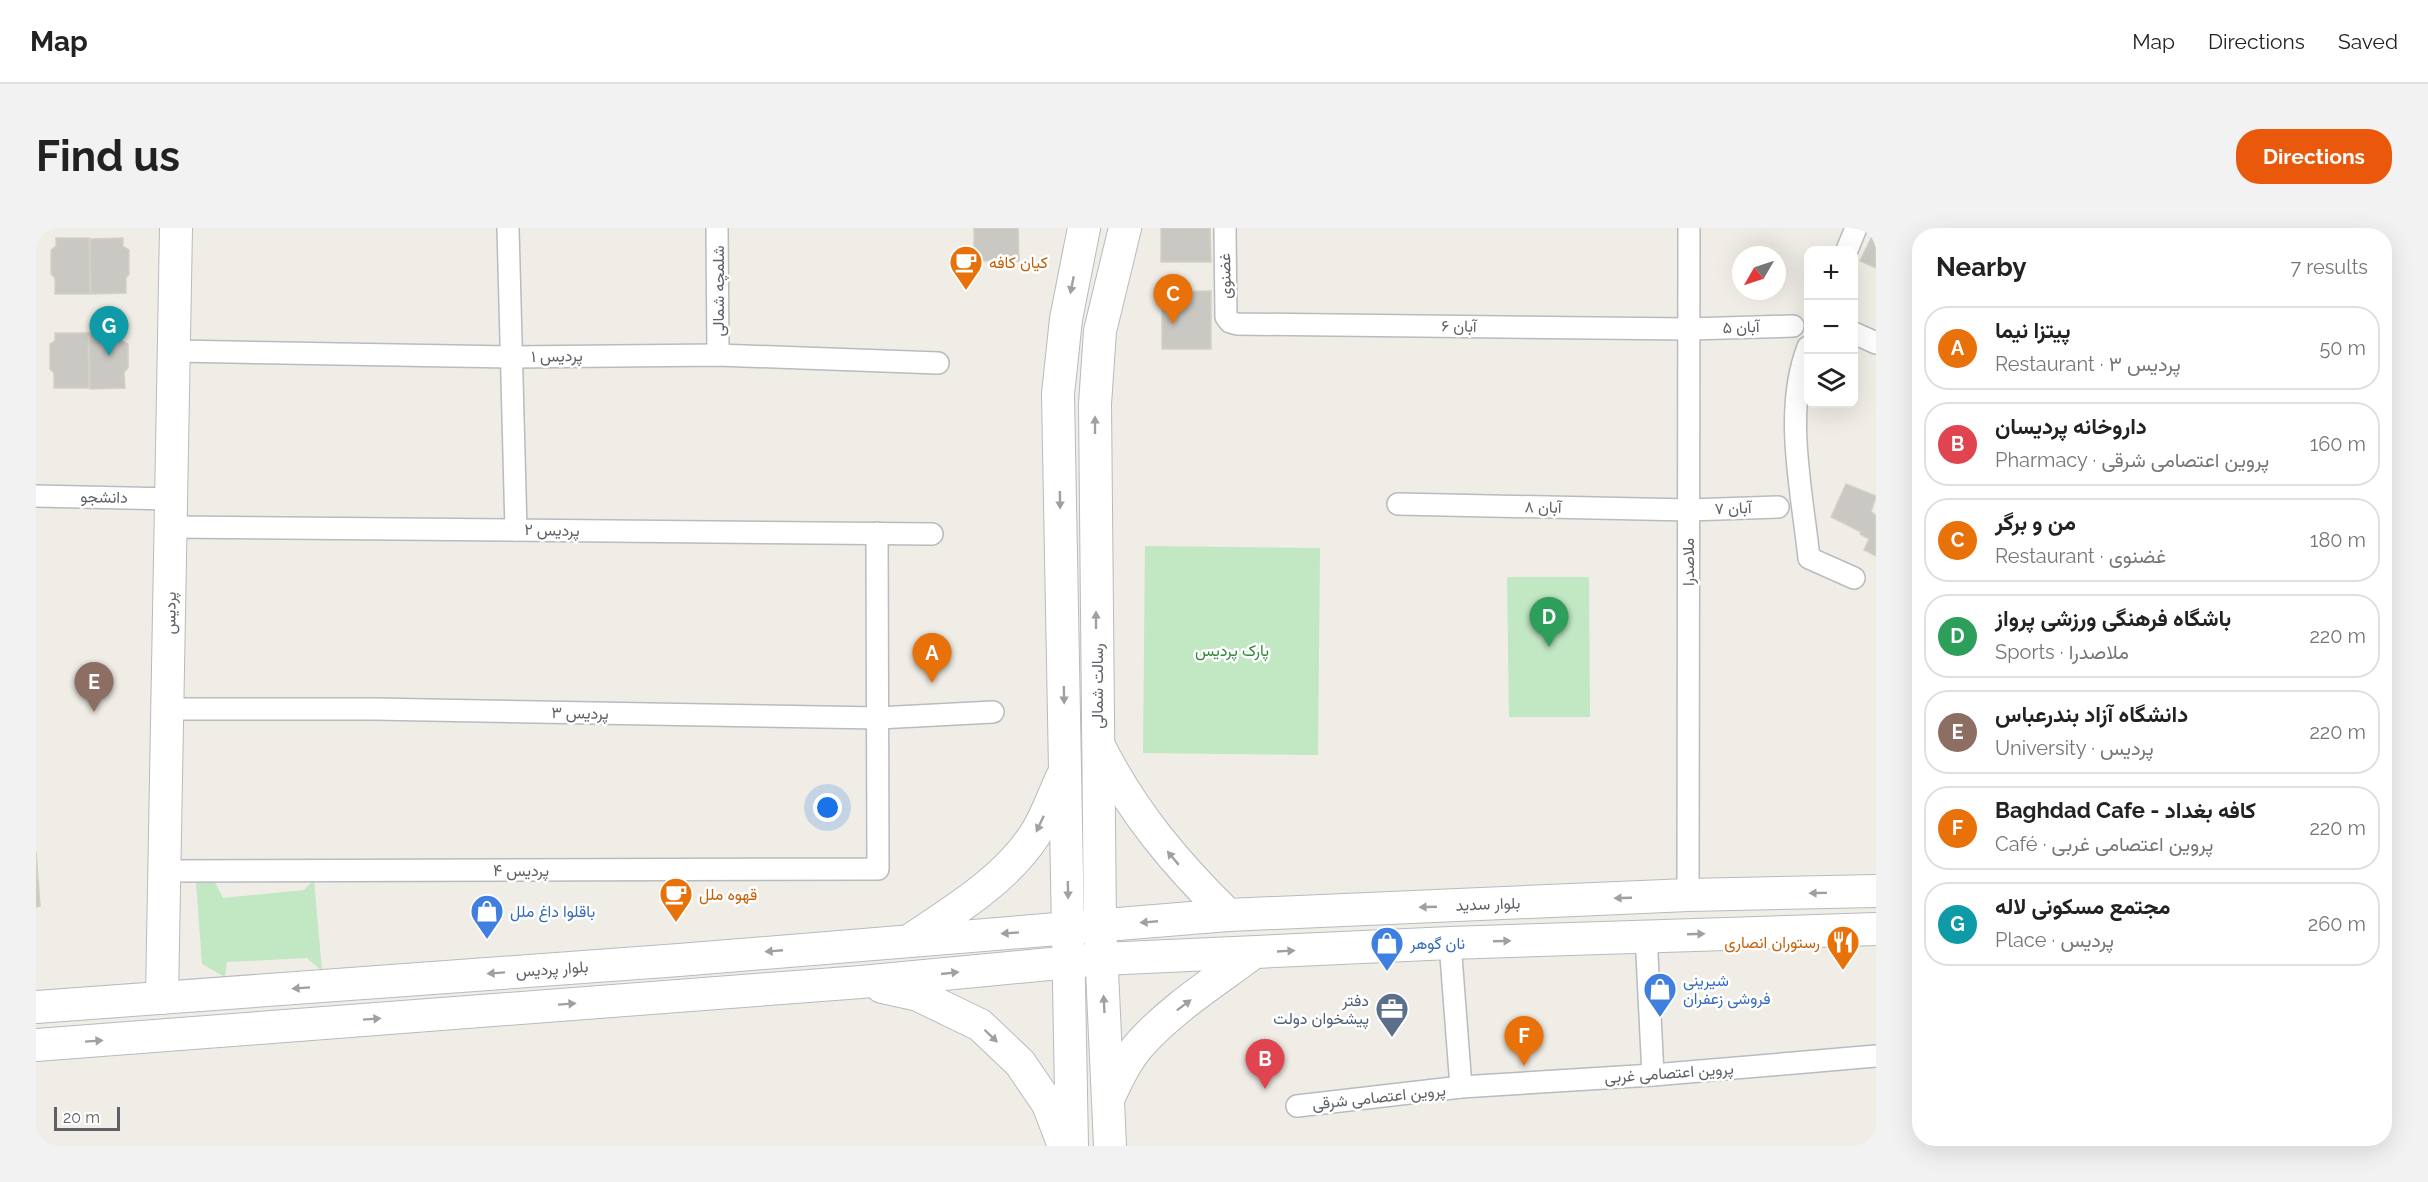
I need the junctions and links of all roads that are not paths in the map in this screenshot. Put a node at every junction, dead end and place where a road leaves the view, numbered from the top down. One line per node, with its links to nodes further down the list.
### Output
1 (176, 228): 15 (main road, پردیس)
2 (508, 228): 18 (street)
3 (717, 228): 17 (street, شلمچه شمالی)
4 (1125, 228): 32 (main road, رسالت شمالی, one-way to 4)
5 (1225, 228): 10 (street, غضنوی)
6 (1689, 228): 12 (street, ملاصدرا)
7 (1856, 228): 9 (street)
8 (1083, 230): 33 (main road, رسالت شمالی, one-way to 33)
9 (1849, 246)
10 (1230, 322): 12 (street, آبان ۶)
11 (1793, 326): 12 (street, آبان ۵)
12 (1689, 329): 23 (street, ملاصدرا)
13 (1858, 335): 14 (street)
14 (1876, 343)
15 (175, 351): 18 (street, پردیس ۱); 24 (main road, پردیس)
16 (1807, 354): 28 (street)
17 (718, 355): 18 (street, پردیس ۱); 19 (street, پردیس ۱)
18 (512, 357): 25 (street)
19 (938, 363)
20 (36, 496): 24 (street, دانشجو)
21 (1398, 504): 23 (street, آبان ۸)
22 (1778, 507): 23 (street, آبان ۷)
23 (1689, 510): 38 (street, ملاصدرا)
24 (172, 512): 25 (street, پردیس ۲); 29 (main road, پردیس)
25 (516, 530): 26 (street, پردیس ۲)
26 (878, 533): 27 (street, پردیس ۲); 31 (street)
27 (932, 534)
28 (1854, 578)
29 (168, 709): 31 (street, پردیس ۳); 36 (main road, پردیس)
30 (993, 712): 31 (street, پردیس ۳)
31 (878, 718): 36 (street, پردیس ۴)
32 (1097, 742): 35 (main road, رسالت شمالی); 39 (main road, one-way to 32)
33 (1065, 771): 34 (main road, رسالت شمالی); 45 (main road, one-way to 45)
34 (1066, 830): 35 (main road); 43 (main road, رسالت شمالی, one-way to 43)
35 (1098, 831): 41 (main road, رسالت شمالی)
36 (165, 870): 54 (main road, پردیس)
37 (1876, 891): 38 (main road, بلوار سدید, one-way to 38)
38 (1688, 896): 39 (main road, بلوار سدید, one-way to 39)
39 (1228, 915): 40 (main road, بلوار سدید)
40 (1185, 919): 41 (main road, بلوار سدید, one-way to 41); 49 (main road)
41 (1100, 926): 43 (main road, بلوار سدید); 50 (main road, رسالت شمالی)
42 (1876, 928): 44 (main road, one-way to 42)
43 (1068, 929): 45 (main road, بلوار پردیس, one-way to 45); 51 (main road, رسالت شمالی)
44 (1646, 935): 46 (main road, one-way to 44); 60 (street)
45 (911, 940): 47 (main road, بلوار پردیس)
46 (1450, 943): 48 (main road, one-way to 46); 61 (street)
47 (811, 948): 53 (main road); 54 (main road, بلوار پردیس, one-way to 54)
48 (1253, 953): 49 (main road); 62 (main road, one-way to 48)
49 (1185, 955): 50 (main road)
50 (1102, 959): 51 (main road); 56 (main road, رسالت شمالی, one-way to 50)
51 (1067, 961): 52 (main road, one-way to 51); 57 (main road, رسالت شمالی)
52 (861, 982): 53 (main road); 64 (main road, one-way to 64)
53 (811, 985): 58 (main road, one-way to 53)
54 (162, 998): 55 (main road, بلوار پردیس)
55 (36, 1007)
56 (1106, 1036): 57 (main road); 62 (main road, رسالت شمالی)
57 (1069, 1037): 65 (main road, رسالت شمالی)
58 (36, 1045)
59 (1876, 1056): 60 (street, پروین اعتصامی غربی)
60 (1653, 1075): 61 (street, پروین اعتصامی غربی)
61 (1461, 1088): 63 (street, پروین اعتصامی شرقی)
62 (1108, 1098): 66 (main road, رسالت شمالی)
63 (1297, 1106)
64 (1064, 1146)
65 (1072, 1146)
66 (1110, 1146)

